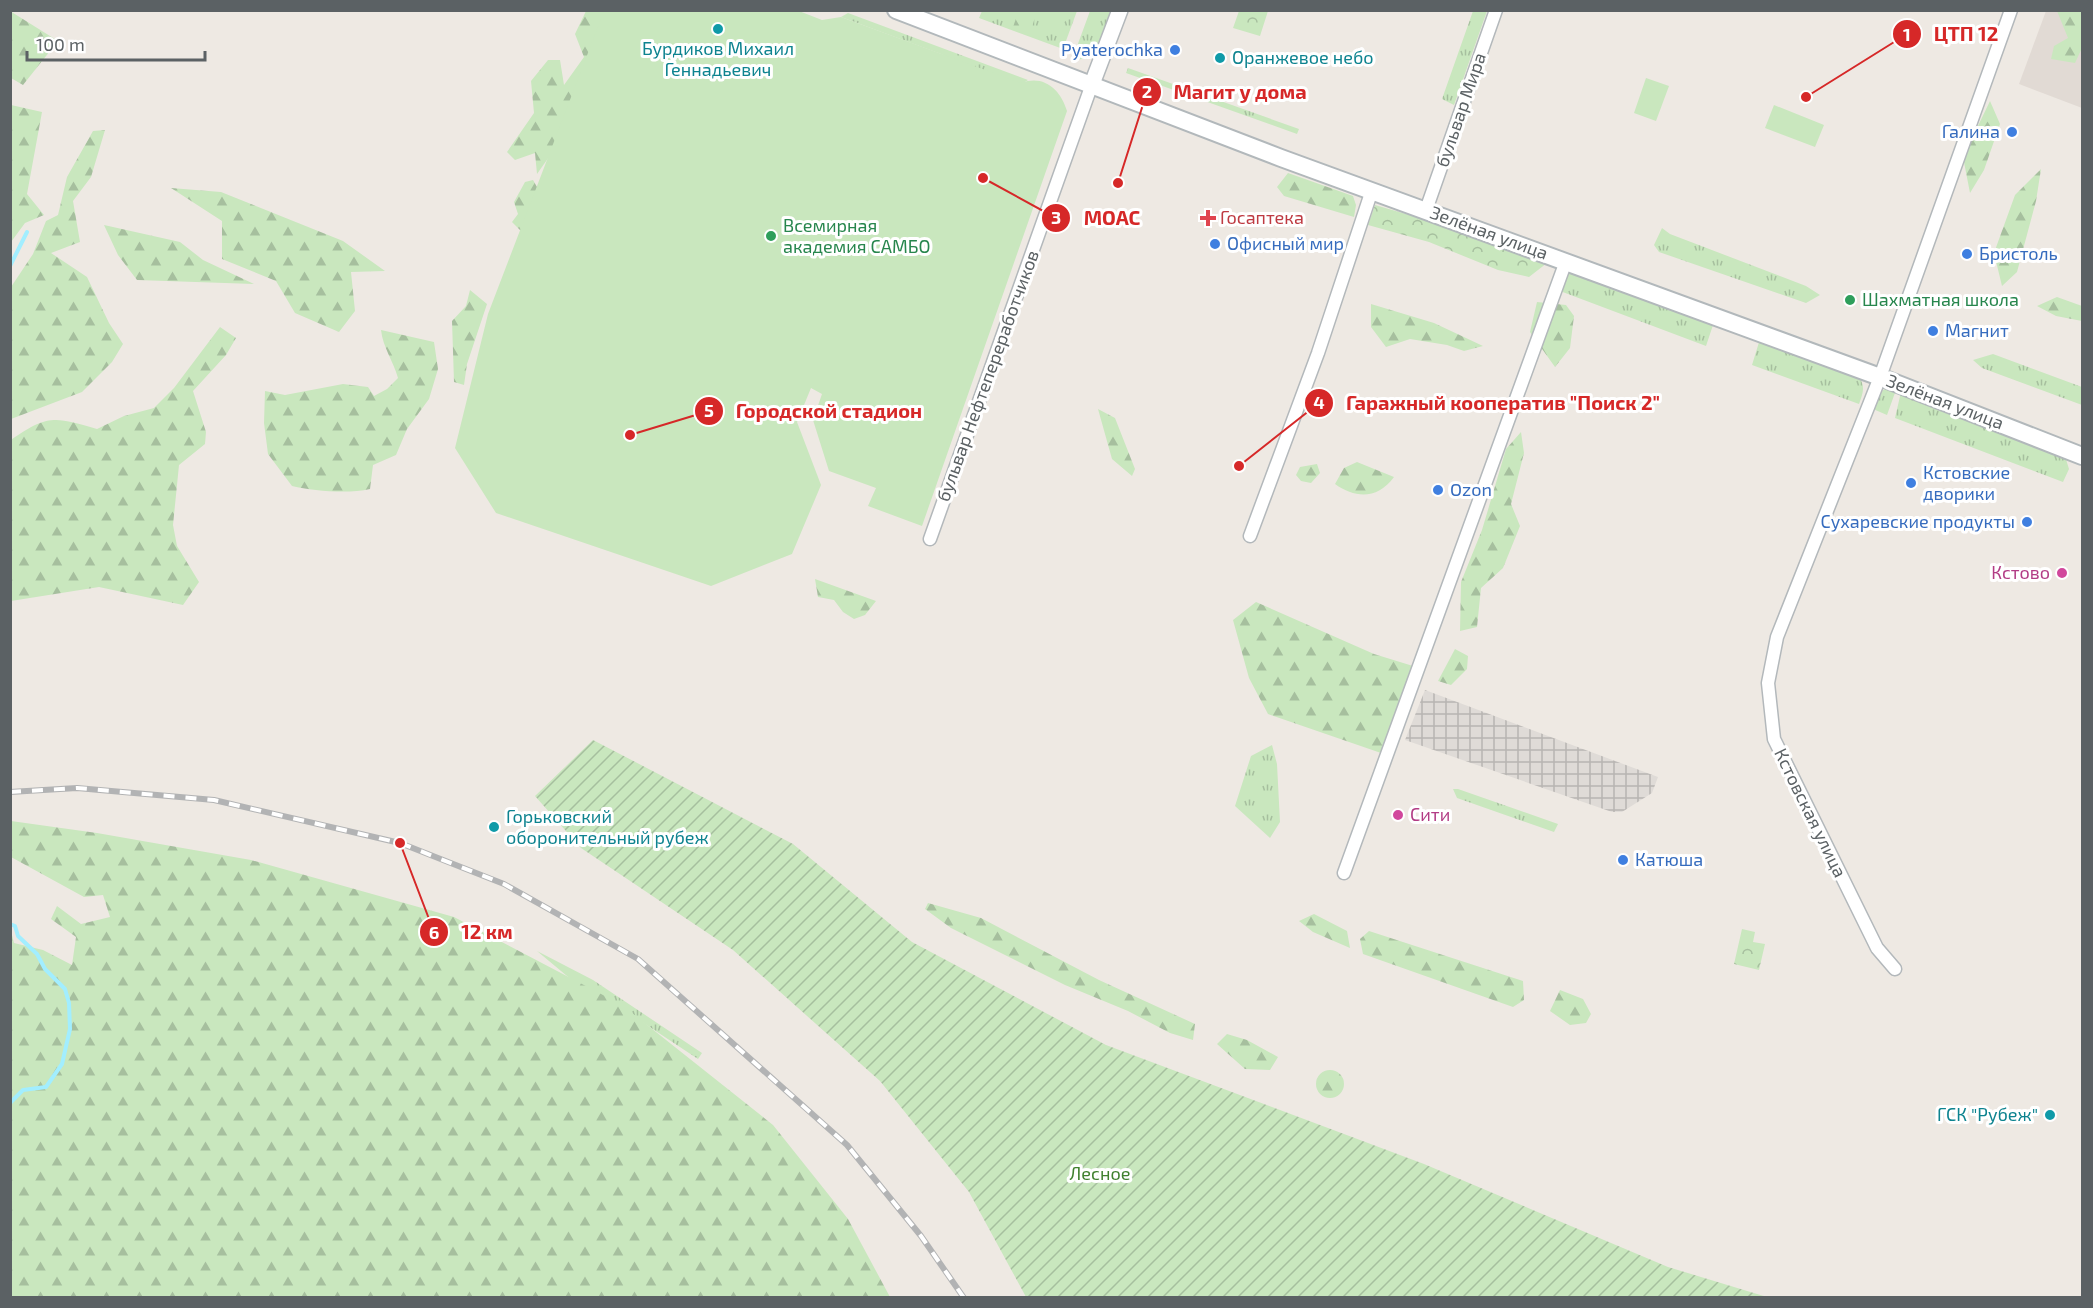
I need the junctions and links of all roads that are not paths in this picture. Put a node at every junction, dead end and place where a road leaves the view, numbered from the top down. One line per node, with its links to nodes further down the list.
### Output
1 (896, 10): 5 (main road, Зелёная улица)
2 (1120, 10): 5 (street, бульвар Нефтепереработчиков)
3 (1496, 10): 7 (street, бульвар Мира)
4 (2011, 10): 9 (street, Кстовская улица)
5 (1092, 84): 6 (main road, Зелёная улица); 12 (street, бульвар Нефтепереработчиков)
6 (1372, 190): 7 (main road, Зелёная улица); 11 (street)
7 (1426, 210): 8 (main road, Зелёная улица)
8 (1566, 261): 9 (main road, Зелёная улица); 13 (street)
9 (1880, 377): 10 (main road, Зелёная улица); 14 (street, Кстовская улица)
10 (2082, 456)
11 (1250, 536)
12 (930, 539)
13 (1344, 873)
14 (1895, 969)

